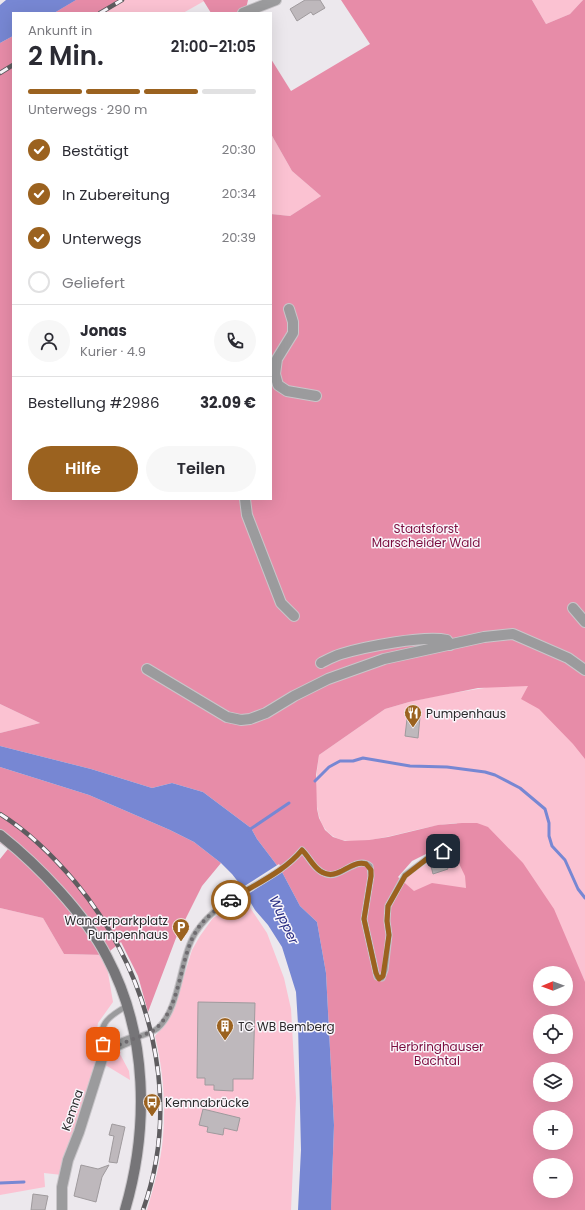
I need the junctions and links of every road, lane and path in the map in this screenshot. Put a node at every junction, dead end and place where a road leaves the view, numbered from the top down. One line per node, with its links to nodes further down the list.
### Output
1 (276, 0): 2 (street)
2 (246, 12)
3 (289, 309): 4 (street)
4 (316, 396)
5 (245, 500): 7 (street)
6 (573, 608): 8 (street)
7 (294, 616)
8 (585, 622)
9 (450, 645): 10 (street); 11 (street); 12 (street)
10 (321, 663)
11 (147, 669)
12 (585, 670)
13 (0, 835): 15 (main road)
14 (443, 851): 16 (lane)
15 (128, 1006): 16 (main road); 17 (lane)
16 (135, 1038): 17 (street); 19 (main road)
17 (106, 1050): 18 (street, Kemna)
18 (62, 1210)
19 (125, 1210)

